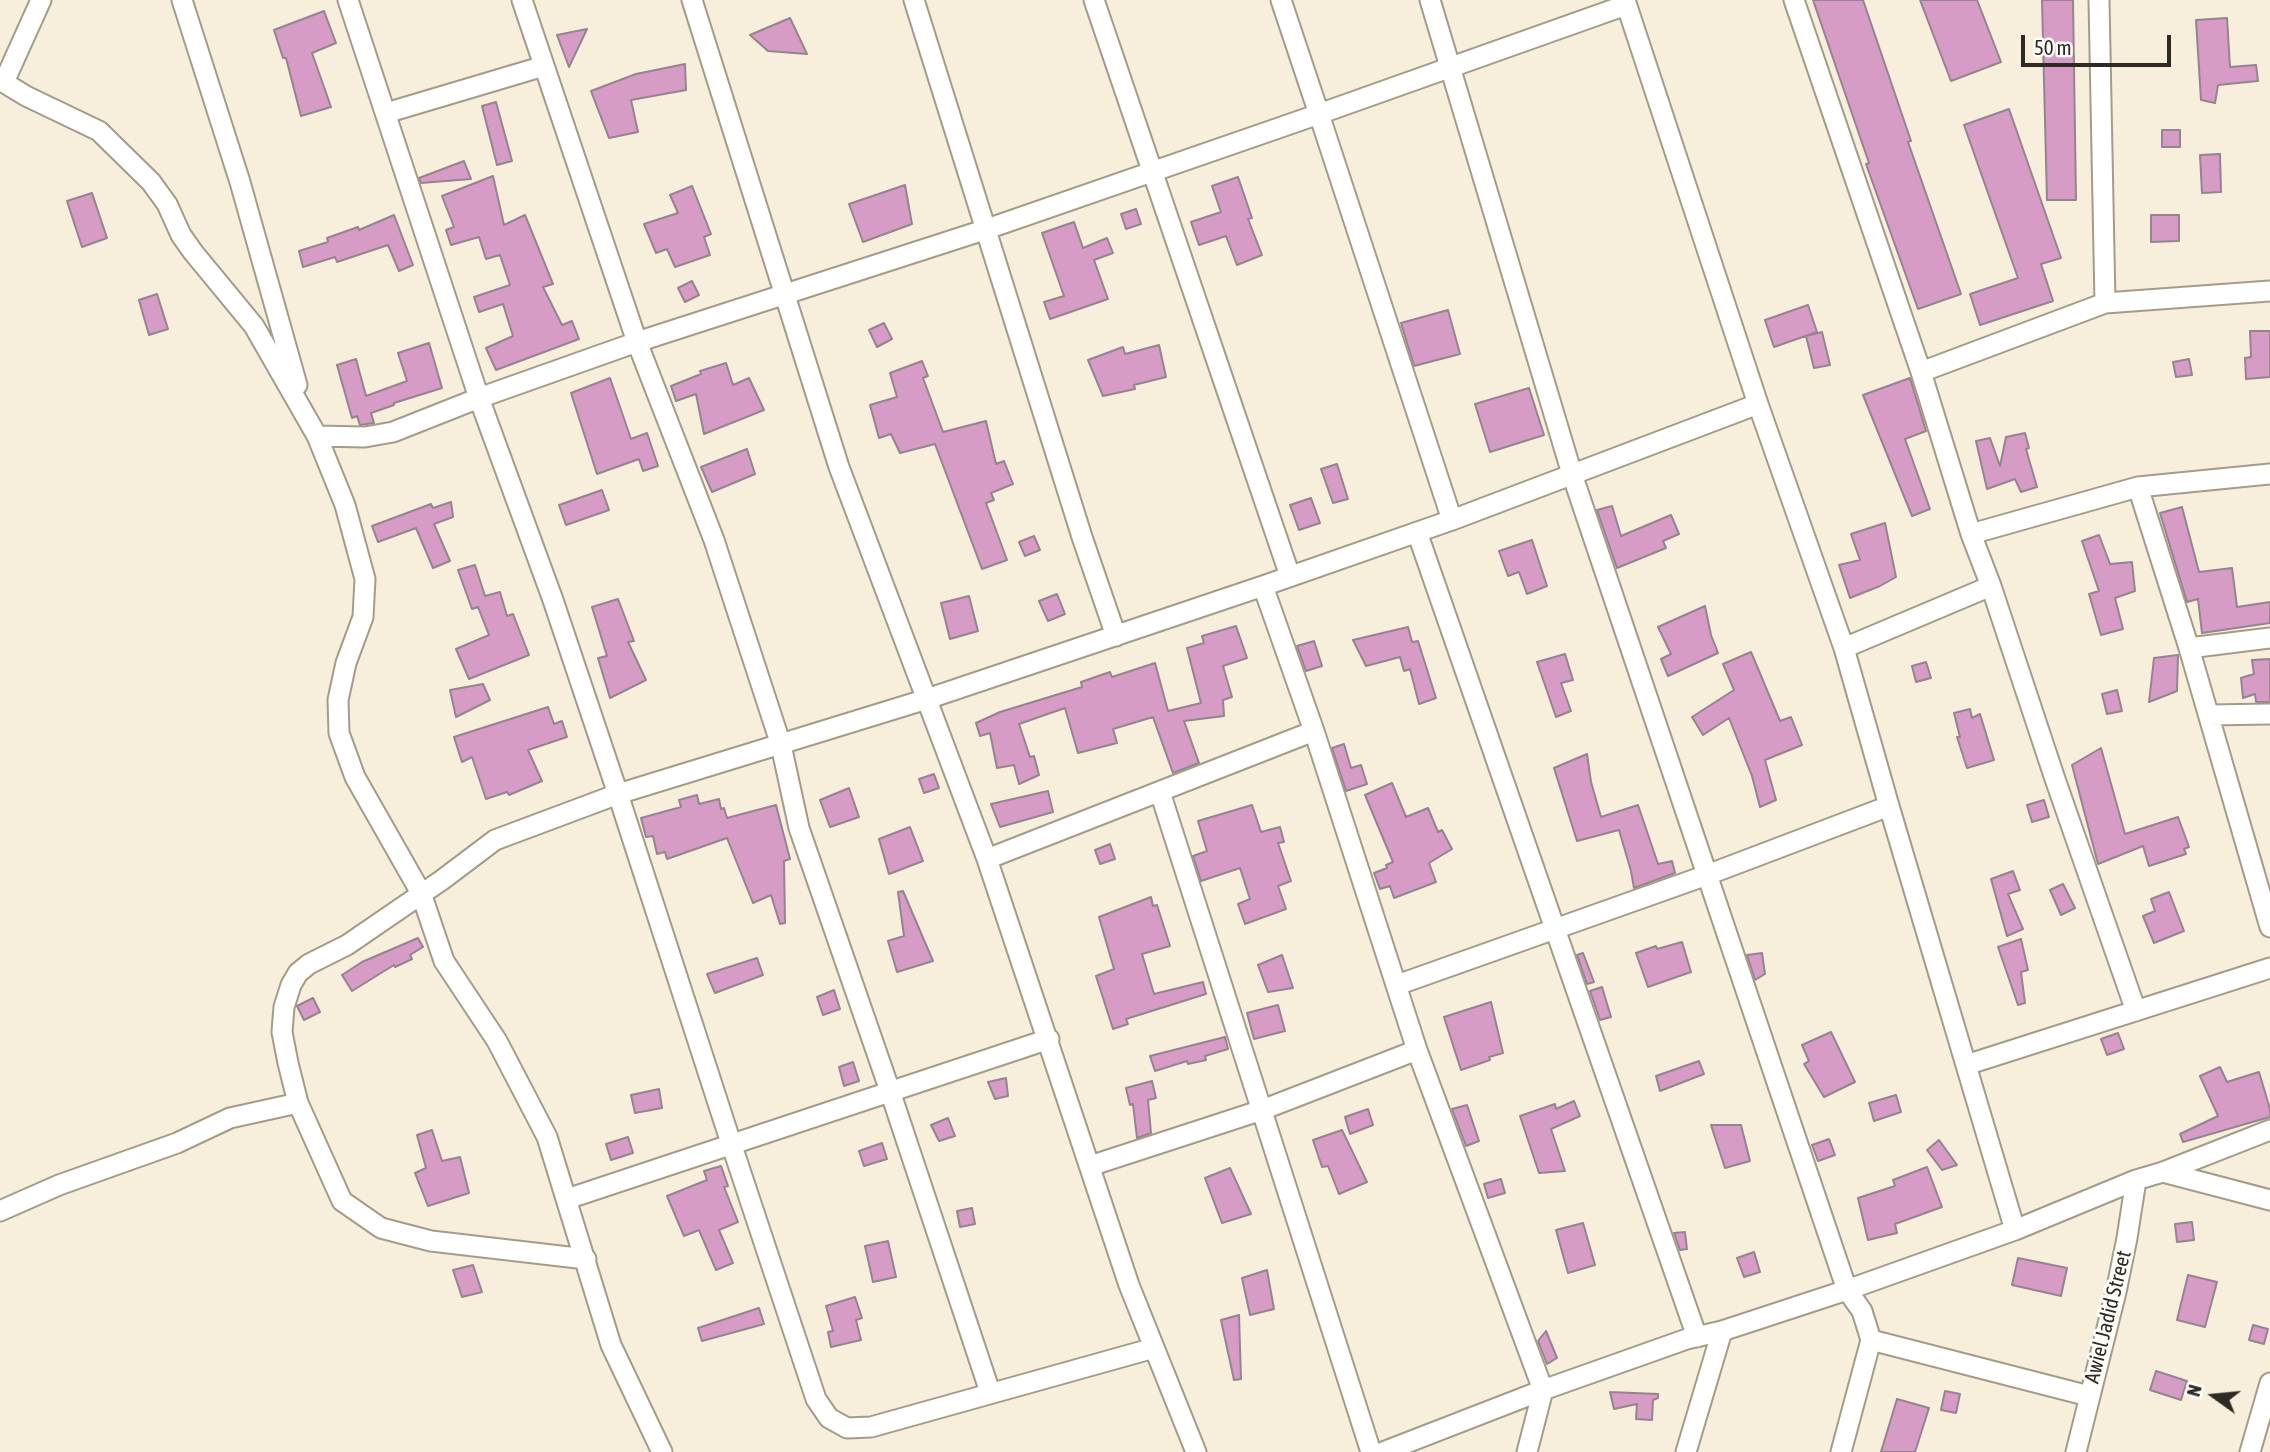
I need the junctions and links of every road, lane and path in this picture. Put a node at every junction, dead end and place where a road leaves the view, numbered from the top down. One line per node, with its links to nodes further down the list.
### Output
1 (41, 0): 15 (street)
2 (182, 0): 27 (street)
3 (348, 0): 16 (street)
4 (522, 0): 13 (street)
5 (692, 0): 21 (street)
6 (914, 0): 19 (street)
7 (1094, 0): 18 (street)
8 (1281, 0): 17 (street)
9 (1430, 0): 14 (street)
10 (1794, 0): 24 (street)
11 (2099, 0): 22 (street)
12 (1625, 3): 14 (street); 26 (street)
13 (544, 66): 16 (street); 23 (street)
14 (1450, 68): 17 (street); 29 (street)
15 (2, 81): 27 (street)
16 (386, 114): 25 (street)
17 (1319, 114): 18 (street); 32 (street)
18 (1154, 170): 19 (street); 35 (street)
19 (987, 229): 21 (street); 38 (street)
20 (2270, 291): 22 (street)
21 (785, 293): 23 (street); 42 (street)
22 (2105, 303): 24 (street)
23 (637, 342): 25 (street); 46 (street)
24 (1921, 372): 34 (street)
25 (479, 398): 28 (street); 48 (street)
26 (1758, 404): 29 (street); 40 (street)
27 (304, 410): 28 (street)
28 (317, 436): 52 (street)
29 (1572, 474): 32 (street); 51 (street)
30 (2270, 474): 31 (street)
31 (2138, 487): 34 (street); 41 (street)
32 (1451, 520): 33 (street)
33 (1417, 532): 35 (street); 54 (street)
34 (1971, 534): 37 (street)
35 (1290, 576): 36 (street)
36 (1263, 586): 38 (street); 45 (street)
37 (1991, 586): 40 (street); 57 (street)
38 (1116, 636): 42 (street)
39 (2270, 638): 41 (street)
40 (1844, 648): 49 (street)
41 (2189, 648): 44 (street)
42 (927, 699): 46 (street); 50 (street)
43 (2270, 714): 44 (street)
44 (2208, 715): 53 (street)
45 (1314, 731): 47 (street); 56 (street)
46 (781, 745): 48 (street); 61 (street)
47 (1160, 792): 50 (street); 63 (street)
48 (618, 794): 52 (street); 65 (street)
49 (1889, 806): 51 (street); 60 (street)
50 (987, 859): 58 (street)
51 (1707, 875): 54 (street); 74 (street)
52 (421, 892): 62 (street); 69 (street)
53 (2270, 927)
54 (1555, 928): 56 (street); 76 (street)
55 (2270, 968): 57 (street)
56 (1397, 985): 59 (street)
57 (2136, 1011): 60 (street)
58 (1049, 1039): 61 (street); 66 (street)
59 (1417, 1050): 63 (street); 80 (street)
60 (1966, 1065): 72 (street)
61 (890, 1091): 65 (street); 81 (street)
62 (298, 1103): 71 (street); 73 (street)
63 (1262, 1110): 66 (street); 85 (street)
64 (2270, 1130): 67 (street)
65 (731, 1143): 69 (street); 81 (street)
66 (1090, 1166): 78 (street)
67 (2163, 1172): 68 (street); 70 (street)
68 (2136, 1180): 72 (street); 82 (street, Awiel Jadid Street)
69 (567, 1199): 73 (street)
70 (2270, 1200)
71 (0, 1212)
72 (2015, 1230): 74 (street)
73 (586, 1259): 83 (street)
74 (1847, 1290): 75 (street); 77 (street)
75 (1722, 1331): 76 (street); 88 (street)
76 (1697, 1337): 80 (street)
77 (1871, 1340): 82 (street); 89 (street)
78 (1154, 1348): 81 (street); 84 (street)
79 (2270, 1383): 91 (street)
80 (1543, 1390): 86 (street); 87 (street)
81 (990, 1392)
82 (2089, 1396): 90 (street, Awiel Jadid Street)
83 (662, 1452)
84 (1196, 1452)
85 (1371, 1452)
86 (1383, 1452)
87 (1527, 1452)
88 (1686, 1452)
89 (1841, 1452)
90 (2076, 1452)
91 (2250, 1452)

